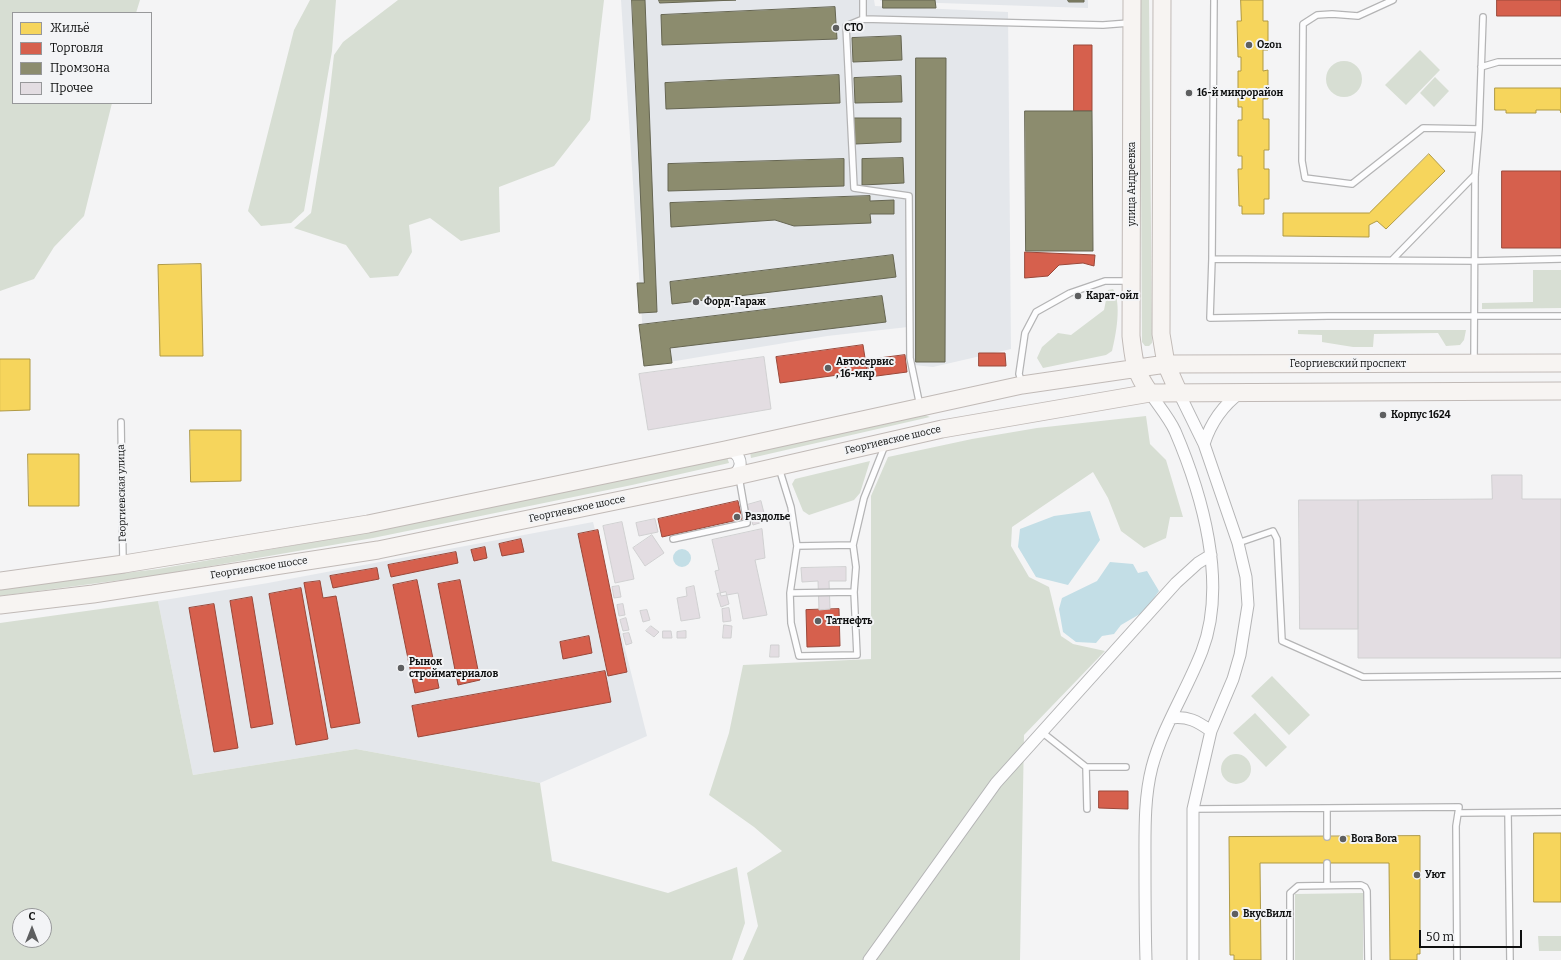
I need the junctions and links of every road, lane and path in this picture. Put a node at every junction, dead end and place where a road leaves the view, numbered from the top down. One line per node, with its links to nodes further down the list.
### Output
1 (863, 0): 7 (lane)
2 (1132, 0): 8 (main road, улица Андреевка)
3 (1162, 0): 22 (main road)
4 (1214, 0): 13 (lane)
5 (1393, 0): 11 (lane)
6 (1483, 17): 10 (lane)
7 (863, 19): 8 (lane); 29 (lane)
8 (1132, 23): 17 (main road, улица Андреевка)
9 (1561, 62): 10 (lane)
10 (1481, 67): 11 (lane)
11 (1479, 129): 12 (lane)
12 (1475, 175): 14 (lane); 16 (lane)
13 (1212, 259): 14 (lane); 19 (lane)
14 (1393, 259): 16 (lane)
15 (1561, 259): 16 (lane)
16 (1475, 261): 19 (lane)
17 (1132, 282): 23 (main road, улица Андреевка); 24 (lane)
18 (1561, 316): 19 (lane)
19 (1474, 317): 20 (lane)
20 (1474, 363): 21 (main road, Георгиевский проспект); 22 (main road, Георгиевский проспект)
21 (1561, 363)
22 (1166, 364): 23 (main road, Георгиевский проспект); 25 (main road)
23 (1135, 367): 24 (main road); 28 (main road, улица Андреевка)
24 (1022, 385): 29 (main road)
25 (1178, 391): 26 (main road); 28 (main road); 32 (street)
26 (1241, 391): 27 (main road); 32 (street)
27 (1561, 391)
28 (1150, 393): 31 (main road, Георгиевское шоссе); 40 (street)
29 (920, 406): 33 (main road)
30 (121, 422): 41 (lane, Георгиевская улица)
31 (887, 441): 34 (main road, Георгиевское шоссе); 38 (lane)
32 (1204, 444): 37 (street)
33 (724, 450): 35 (street); 41 (main road)
34 (778, 466): 35 (main road, Георгиевское шоссе); 39 (lane)
35 (735, 476): 36 (lane); 45 (main road, Георгиевское шоссе)
36 (673, 539)
37 (1238, 543): 46 (lane); 48 (street)
38 (853, 545): 39 (lane); 43 (lane)
39 (797, 546): 44 (lane)
40 (1212, 556): 47 (street); 49 (street)
41 (124, 564): 42 (main road)
42 (0, 581)
43 (854, 592): 44 (lane); 44 (lane)
44 (790, 593)
45 (0, 605)
46 (1561, 675)
47 (1171, 718): 48 (street); 62 (street)
48 (1211, 731): 53 (street)
49 (1043, 733): 50 (lane); 61 (street)
50 (1086, 767): 51 (lane); 54 (lane)
51 (1126, 767)
52 (1327, 808): 53 (lane); 56 (lane); 58 (lane)
53 (1193, 809): 63 (street)
54 (1087, 810)
55 (1561, 812): 57 (lane)
56 (1458, 813): 57 (lane); 66 (lane)
57 (1508, 813): 67 (lane)
58 (1327, 837)
59 (1327, 863): 60 (lane)
60 (1327, 885): 64 (lane); 65 (lane)
61 (869, 960)
62 (1146, 960)
63 (1193, 960)
64 (1290, 960)
65 (1368, 960)
66 (1457, 960)
67 (1510, 960)

